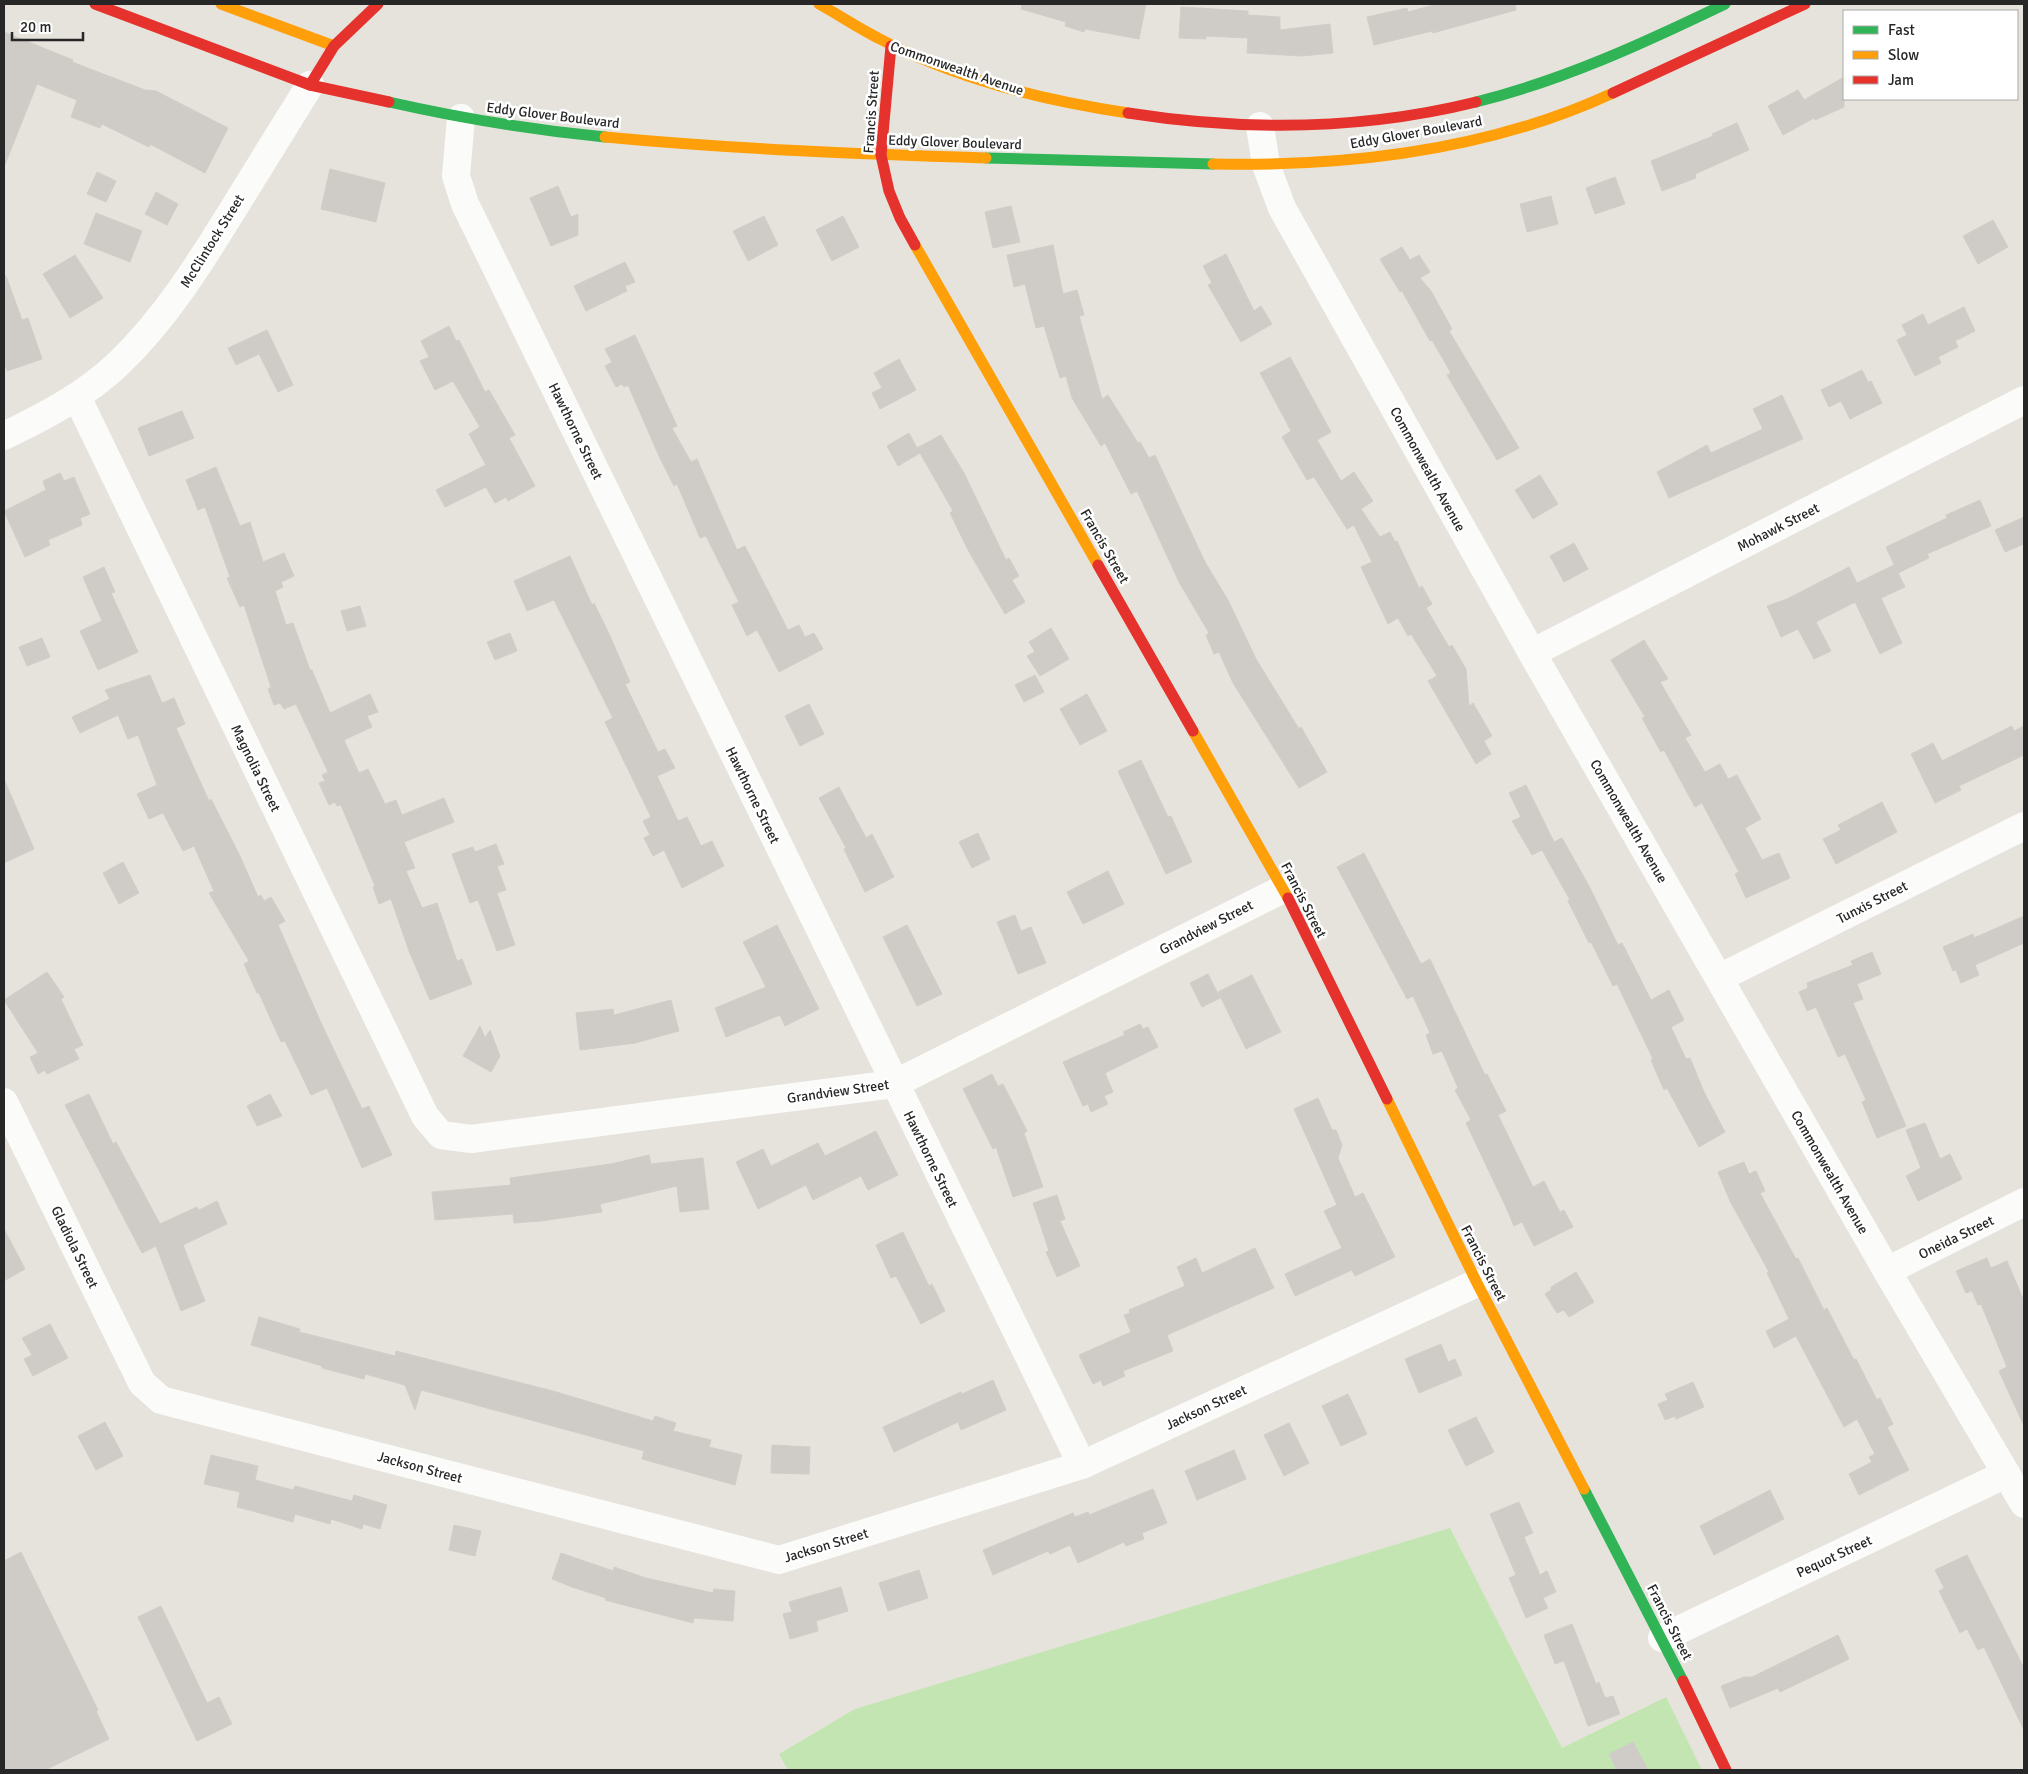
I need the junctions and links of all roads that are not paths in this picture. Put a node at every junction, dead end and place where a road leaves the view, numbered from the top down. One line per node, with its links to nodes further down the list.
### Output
1 (95, 4): 9 (street, Eddy Glover Boulevard)
2 (221, 4): 7 (street)
3 (378, 4): 7 (street, McClintock Street)
4 (819, 4): 8 (street, Commonwealth Avenue)
5 (1724, 4): 12 (street, Eddy Glover Boulevard)
6 (1805, 4): 14 (street, Eddy Glover Boulevard)
7 (334, 46): 9 (street, McClintock Street)
8 (891, 46): 10 (street, Commonwealth Avenue); 13 (street, Francis Street)
9 (310, 85): 11 (street, Eddy Glover Boulevard); 15 (street, McClintock Street)
10 (1045, 97): 12 (street, Eddy Glover Boulevard)
11 (461, 118): 13 (street, Eddy Glover Boulevard); 22 (street, Hawthorne Street)
12 (1260, 126): 14 (street, Commonwealth Avenue)
13 (881, 155): 14 (street, Eddy Glover Boulevard); 20 (street, Francis Street)
14 (1266, 165): 18 (street, Commonwealth Avenue)
15 (77, 397): 17 (street, McClintock Street); 24 (street, Magnolia Street)
16 (2024, 400): 18 (street, Mohawk Street)
17 (4, 436)
18 (1532, 654): 21 (street, Commonwealth Avenue)
19 (2024, 826): 21 (street, Tunxis Street)
20 (1283, 889): 22 (street, Grandview Street); 27 (street, Francis Street)
21 (1719, 978): 26 (street, Commonwealth Avenue)
22 (894, 1084): 24 (street, Grandview Street); 29 (street, Hawthorne Street)
23 (4, 1102): 28 (street, Gladiola Street)
24 (441, 1134)
25 (2024, 1202): 26 (street, Oneida Street)
26 (1887, 1271): 30 (street, Commonwealth Avenue)
27 (1477, 1283): 29 (street, Jackson Street); 32 (street, Francis Street)
28 (149, 1390): 29 (street, Jackson Street)
29 (1082, 1464)
30 (2006, 1474): 31 (street, Commonwealth Avenue); 32 (street, Pequot Street)
31 (2024, 1504)
32 (1662, 1638): 33 (street, Francis Street)
33 (1726, 1770)

